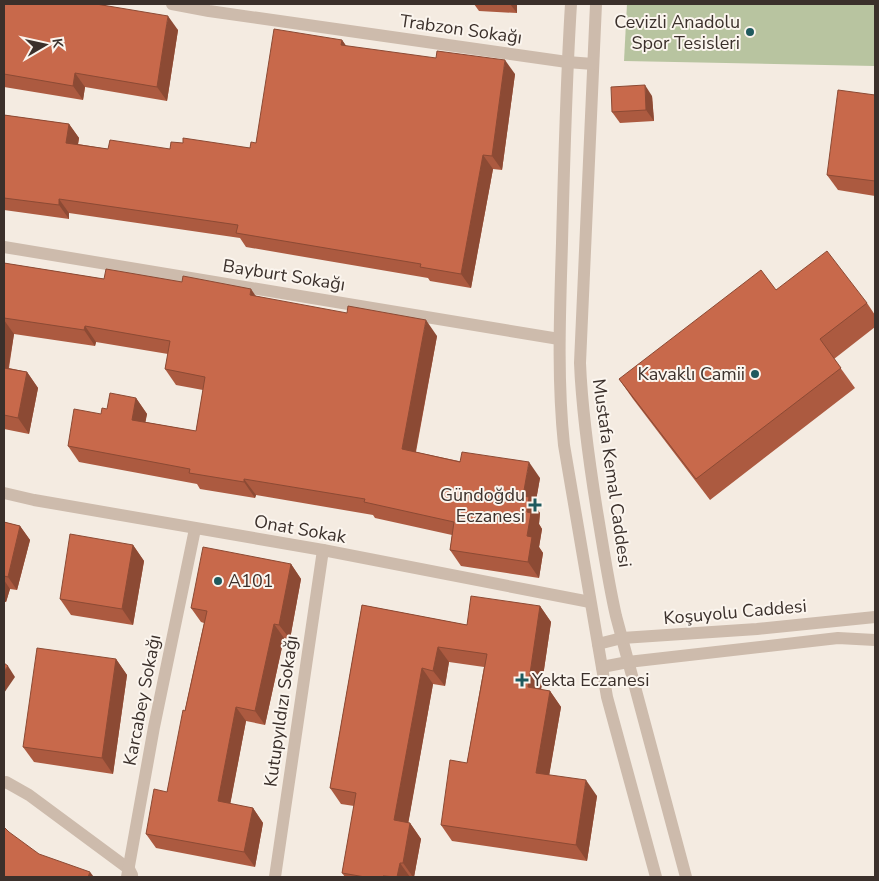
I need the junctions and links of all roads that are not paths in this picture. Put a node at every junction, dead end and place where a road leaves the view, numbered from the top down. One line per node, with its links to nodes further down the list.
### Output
1 (172, 4): 4 (street, Trabzon Sokağı)
2 (571, 4): 4 (street)
3 (596, 4): 5 (street, Mustafa Kemal Caddesi)
4 (567, 62): 5 (street, Trabzon Sokağı); 7 (street)
5 (593, 64): 13 (street, Mustafa Kemal Caddesi)
6 (4, 247): 7 (street, Bayburt Sokağı)
7 (559, 339): 11 (street)
8 (4, 493): 9 (street, Onat Sokak)
9 (195, 529): 10 (street, Onat Sokak); 19 (street, Karcabey Sokağı)
10 (323, 550): 11 (street, Onat Sokak); 20 (street, Kutupyıldızı Sokağı)
11 (590, 602): 15 (street)
12 (875, 617): 13 (street, Koşuyolu Caddesi)
13 (622, 638): 15 (street, Koşuyolu Caddesi); 16 (street, Mustafa Kemal Caddesi)
14 (875, 640): 16 (street, Koşuyolu Caddesi)
15 (598, 644): 17 (street)
16 (628, 662): 17 (street, Koşuyolu Caddesi); 22 (street, Mustafa Kemal Caddesi)
17 (602, 667): 21 (street)
18 (4, 783): 19 (street)
19 (129, 875)
20 (275, 877)
21 (656, 877)
22 (686, 877)

